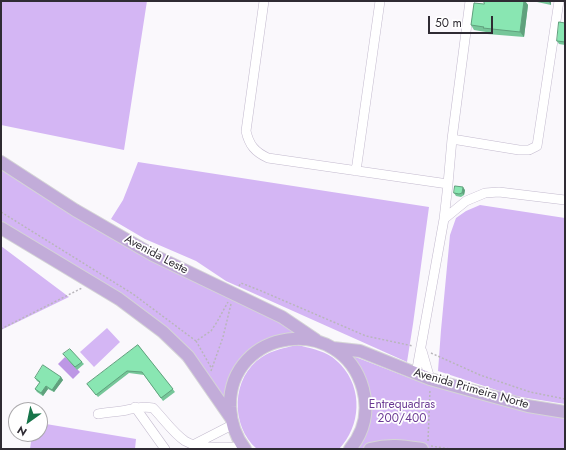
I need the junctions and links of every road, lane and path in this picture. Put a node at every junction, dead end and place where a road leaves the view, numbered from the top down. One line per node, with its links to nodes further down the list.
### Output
1 (264, 1): 7 (lane)
2 (380, 1): 7 (lane)
3 (470, 1): 5 (lane)
4 (559, 1): 5 (lane)
5 (452, 139): 8 (lane)
6 (1, 162): 18 (main road, Avenida Leste)
7 (356, 171): 8 (lane)
8 (448, 184): 11 (lane)
9 (565, 200): 11 (lane)
10 (1, 212): 19 (path)
11 (444, 219): 21 (lane)
12 (1, 228): 13 (main road)
13 (92, 283): 17 (path); 30 (main road)
14 (236, 289): 21 (path)
15 (228, 300): 19 (path)
16 (231, 302): 22 (path)
17 (1, 328)
18 (316, 340): 20 (main road); 30 (main road)
19 (196, 341): 22 (path)
20 (333, 348): 24 (main road, Avenida Primeira Norte); 34 (main road)
21 (421, 348): 24 (lane); 25 (lane); 26 (path)
22 (212, 369): 23 (path)
23 (209, 373)
24 (416, 374): 25 (main road, Avenida Primeira Norte)
25 (430, 384): 28 (main road, Avenida Primeira Norte); 37 (path)
26 (565, 399)
27 (136, 407): 29 (lane); 31 (lane); 33 (lane)
28 (565, 412)
29 (98, 414)
30 (231, 421): 31 (lane); 32 (main road)
31 (195, 444): 32 (lane)
32 (244, 448)
33 (164, 449)
34 (350, 449)
35 (370, 449): 36 (main road)
36 (422, 449)
37 (450, 449)

